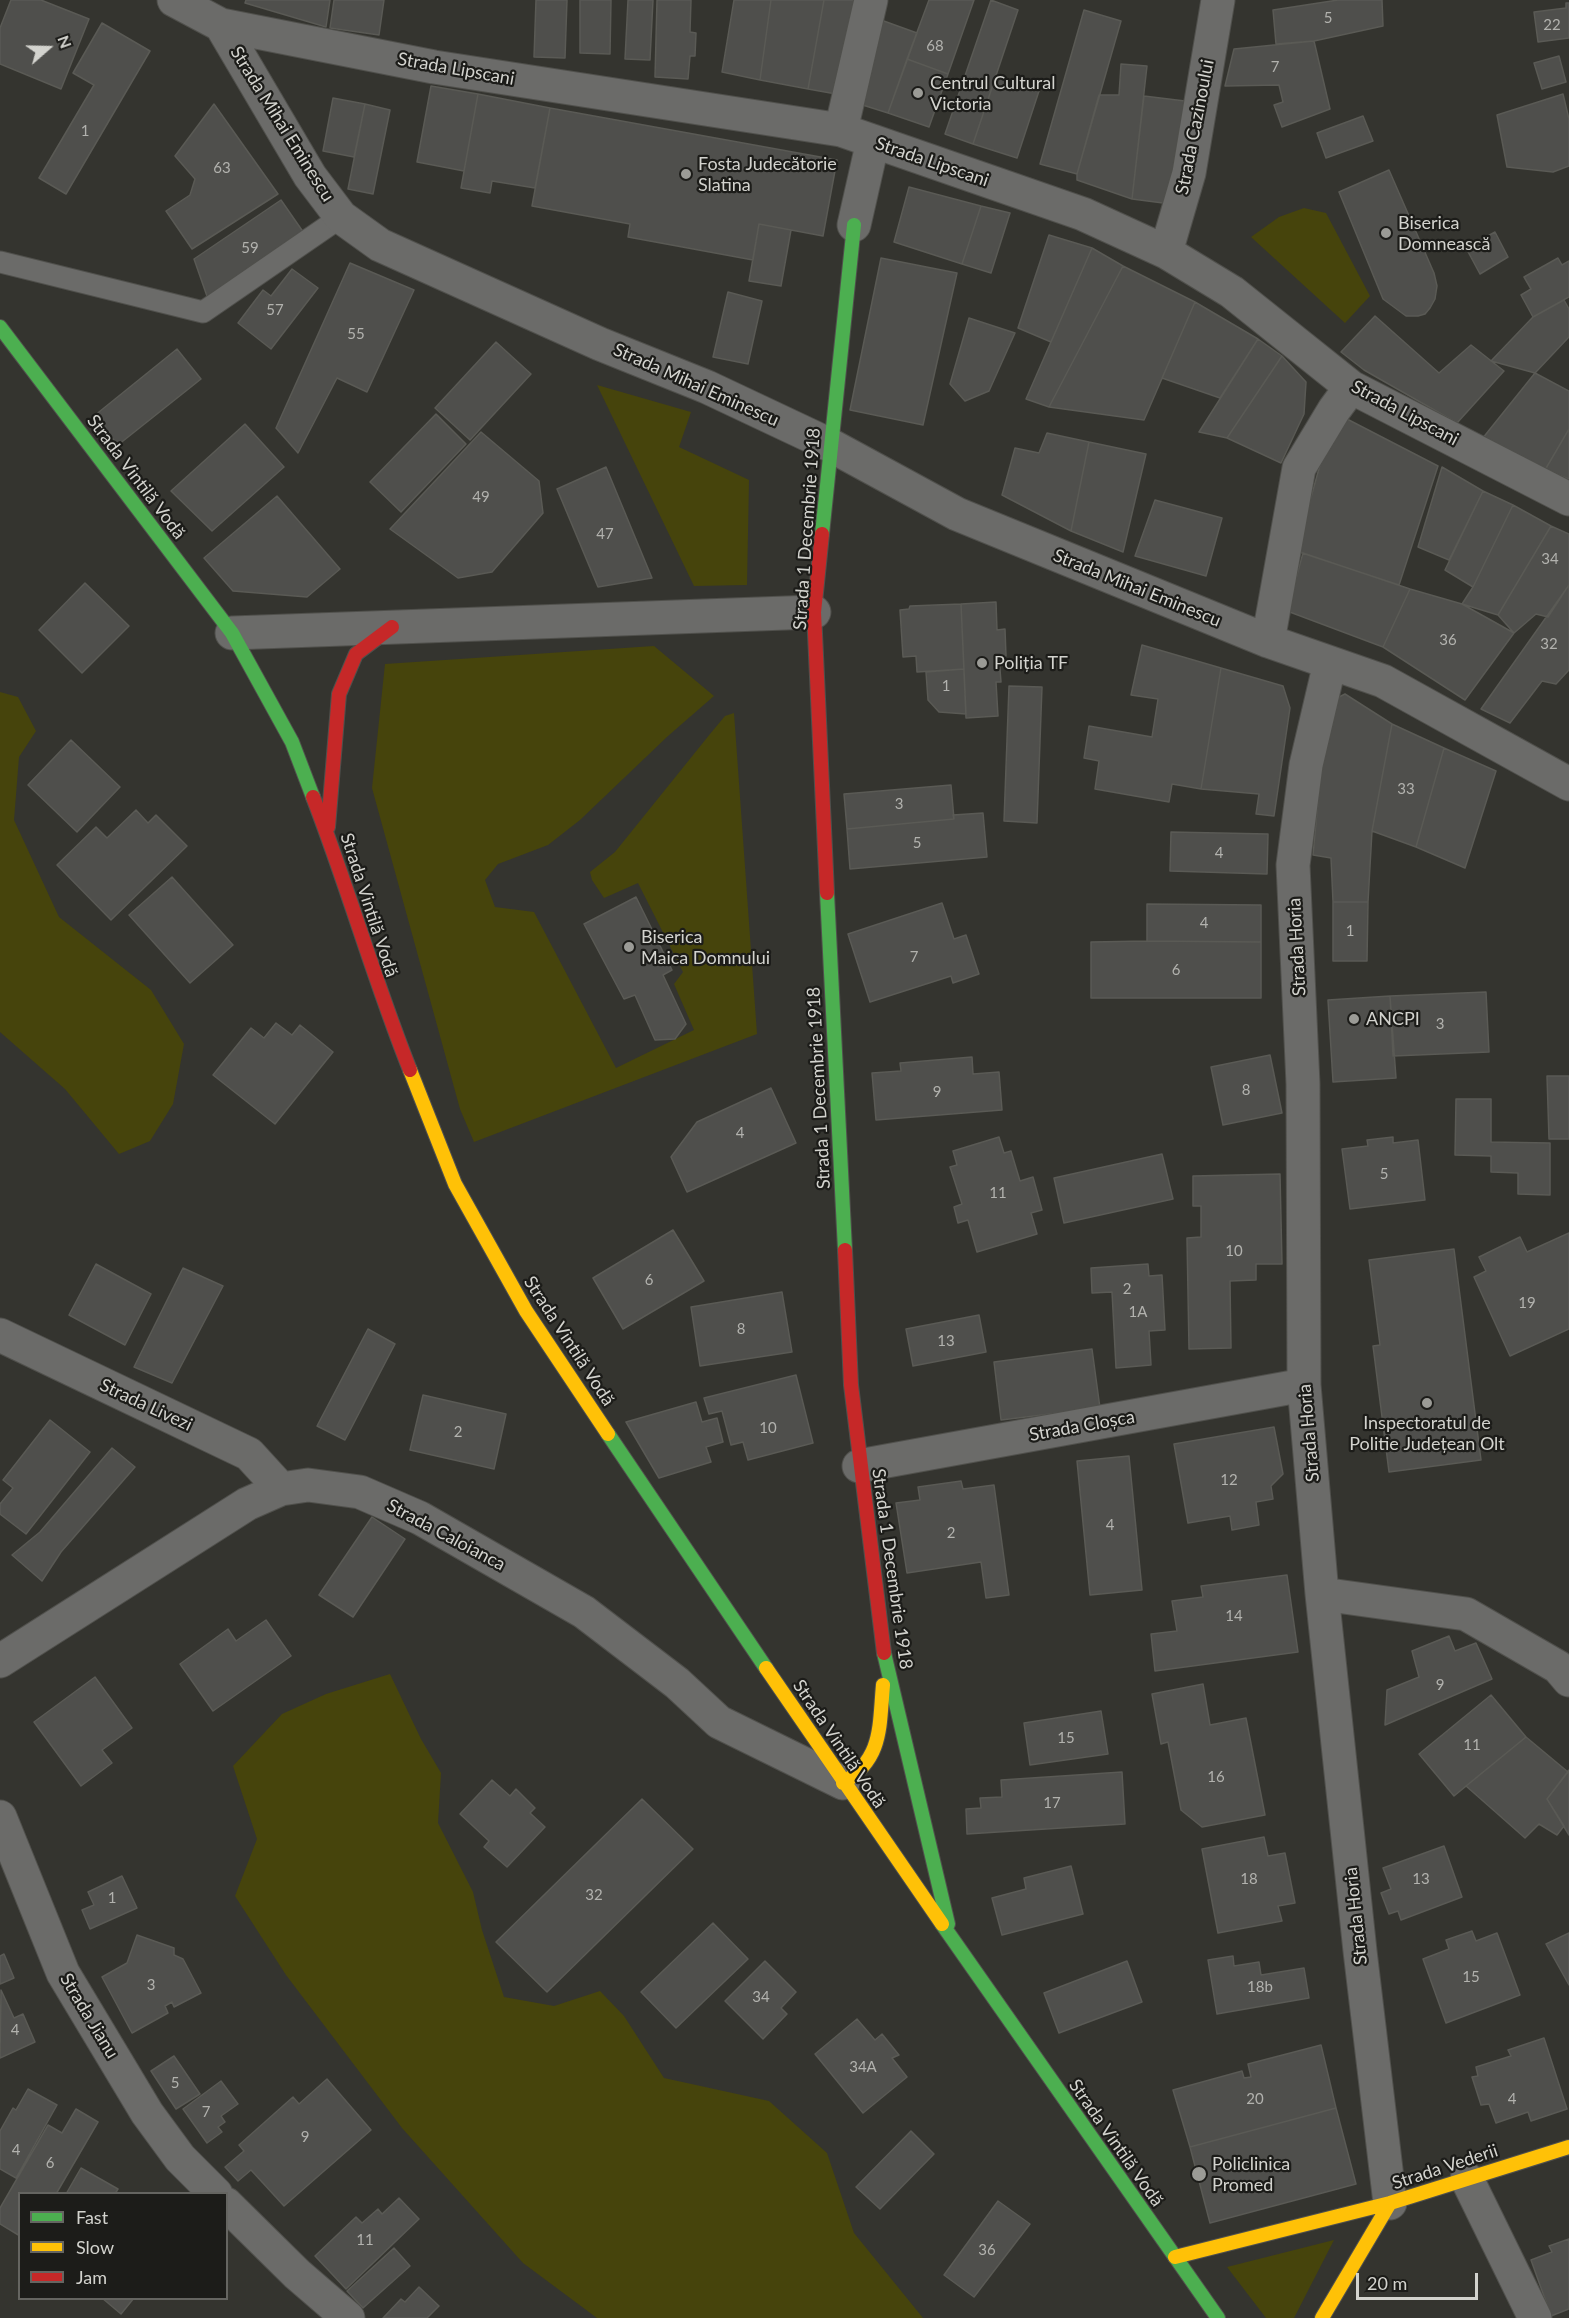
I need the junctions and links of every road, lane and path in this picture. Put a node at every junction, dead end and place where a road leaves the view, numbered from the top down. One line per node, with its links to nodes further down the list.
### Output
1 (175, 0): 4 (street, Strada Mihai Eminescu)
2 (871, 0): 5 (street)
3 (1218, 0): 9 (street, Strada Cazinoului)
4 (221, 25): 5 (street, Strada Lipscani); 7 (street, Strada Mihai Eminescu)
5 (841, 130): 6 (street, Strada Lipscani)
6 (873, 141): 8 (street); 9 (street, Strada Lipscani)
7 (341, 217): 10 (lane); 13 (street, Strada Mihai Eminescu)
8 (854, 225): 13 (main road, Strada 1 Decembrie 1918)
9 (1166, 252): 12 (street, Strada Lipscani)
10 (0, 262)
11 (0, 327): 17 (main road, Strada Vintilă Vodă)
12 (1343, 398): 14 (street, Strada Lipscani); 18 (street)
13 (830, 445): 15 (main road, Strada 1 Decembrie 1918); 18 (street, Strada Mihai Eminescu)
14 (1569, 499)
15 (814, 612): 16 (street); 24 (main road, Strada 1 Decembrie 1918)
16 (392, 627): 17 (street); 21 (main road)
17 (232, 633): 21 (main road, Strada Vintilă Vodă)
18 (1268, 641): 19 (street, Strada Mihai Eminescu)
19 (1330, 663): 20 (street, Strada Mihai Eminescu); 23 (street, Strada Horia)
20 (1569, 784)
21 (328, 835): 30 (main road, Strada Vintilă Vodă)
22 (0, 1335): 25 (street, Strada Livezi)
23 (1304, 1385): 24 (street, Strada Cloșca); 26 (street, Strada Horia)
24 (860, 1466): 28 (main road, Strada 1 Decembrie 1918)
25 (281, 1489): 27 (street, Strada Caloianca); 30 (street, Strada Caloianca)
26 (1322, 1594): 29 (street); 36 (street, Strada Horia)
27 (0, 1661)
28 (885, 1665): 30 (main road); 32 (main road, Strada 1 Decembrie 1918)
29 (1569, 1680)
30 (843, 1783): 32 (main road, Strada Vintilă Vodă)
31 (0, 1817): 35 (street, Strada Jianu)
32 (953, 1942): 38 (main road, Strada Vintilă Vodă)
33 (1569, 2147): 34 (main road, Strada Vederii)
34 (1467, 2179): 36 (main road, Strada Vederii); 42 (street)
35 (215, 2192)
36 (1390, 2203): 38 (main road); 41 (main road, Strada Vederii)
37 (228, 2206): 39 (street)
38 (1175, 2257): 40 (main road, Strada Vintilă Vodă)
39 (348, 2318)
40 (1218, 2318)
41 (1322, 2318)
42 (1534, 2318)

